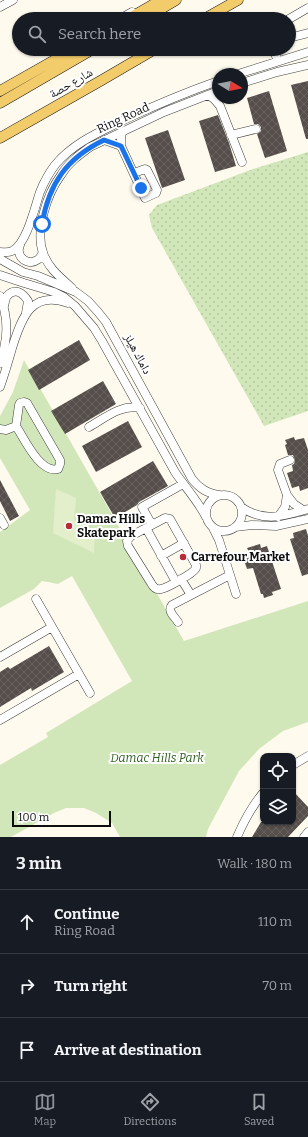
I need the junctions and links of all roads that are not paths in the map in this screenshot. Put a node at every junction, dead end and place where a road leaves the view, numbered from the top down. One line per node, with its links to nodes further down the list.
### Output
1 (13, 0): 6 (street)
2 (152, 0): 8 (street)
3 (160, 0): 9 (main road)
4 (176, 0): 10 (main road)
5 (238, 0): 11 (main road)
6 (0, 7)
7 (308, 8): 12 (street)
8 (132, 12)
9 (140, 12)
10 (156, 12)
11 (217, 12)
12 (296, 15)
13 (308, 33): 14 (street)
14 (296, 36)
15 (308, 52): 21 (street)
16 (62, 56): 27 (main road)
17 (81, 56): 31 (main road, شارع حصة)
18 (143, 56): 36 (main road, شارع حصة)
19 (276, 56): 22 (street)
20 (295, 56): 22 (street)
21 (296, 56)
22 (278, 61): 24 (street)
23 (308, 65): 25 (street)
24 (248, 71)
25 (248, 81)
26 (212, 83): 41 (street, Ring Road)
27 (0, 91)
28 (212, 93): 29 (street, Ring Road)
29 (208, 95): 30 (street); 34 (street, Ring Road)
30 (212, 98)
31 (0, 103)
32 (221, 104): 35 (street)
33 (256, 129): 35 (street)
34 (122, 132): 37 (street, Ring Road); 38 (street)
35 (231, 135): 39 (street)
36 (0, 138)
37 (104, 140): 38 (street); 43 (street, Ring Road)
38 (121, 146): 40 (street)
39 (242, 162)
40 (134, 173): 40 (street)
41 (21, 241): 42 (street, Ring Road); 43 (street)
42 (0, 252)
43 (43, 252): 46 (street, Ring Road)
44 (0, 259): 46 (street, داماك هيلز)
45 (0, 275): 49 (street, داماك هيلز)
46 (76, 292): 61 (street, داماك هيلز)
47 (0, 296): 48 (street)
48 (4, 306): 50 (street); 51 (street)
49 (75, 306): 50 (street); 53 (street, داماك هيلز)
50 (26, 314): 52 (street)
51 (0, 363)
52 (0, 387)
53 (131, 392): 54 (street); 55 (street, داماك هيلز)
54 (122, 408): 55 (street); 57 (street)
55 (140, 408): 60 (street, داماك هيلز)
56 (16, 426): 56 (street); 58 (street)
57 (89, 427)
58 (0, 430)
59 (290, 460): 62 (street)
60 (183, 484): 65 (street, داماك هيلز); 68 (street)
61 (219, 495): 63 (street); 65 (street)
62 (287, 495): 64 (street); 66 (street)
63 (241, 507): 66 (street); 70 (street)
64 (305, 509): 66 (street)
65 (206, 517): 69 (street)
66 (278, 517)
67 (308, 519): 70 (street)
68 (149, 526): 71 (street); 73 (street); 75 (street)
69 (214, 528): 70 (street); 72 (street)
70 (232, 529): 72 (street)
71 (184, 543): 73 (street); 75 (street)
72 (222, 552): 74 (street)
73 (161, 556): 75 (street)
74 (230, 575): 76 (street); 77 (street)
75 (178, 580): 77 (street)
76 (236, 594)
77 (191, 595): 79 (street)
78 (36, 600): 80 (street)
79 (176, 619)
80 (52, 627): 81 (street); 82 (street)
81 (0, 657)
82 (79, 674): 83 (street); 84 (street)
83 (90, 693)
84 (0, 720)
85 (308, 756): 86 (street)
86 (296, 764)
87 (260, 797): 89 (street)
88 (308, 832): 90 (street)
89 (238, 837)
90 (304, 837)

